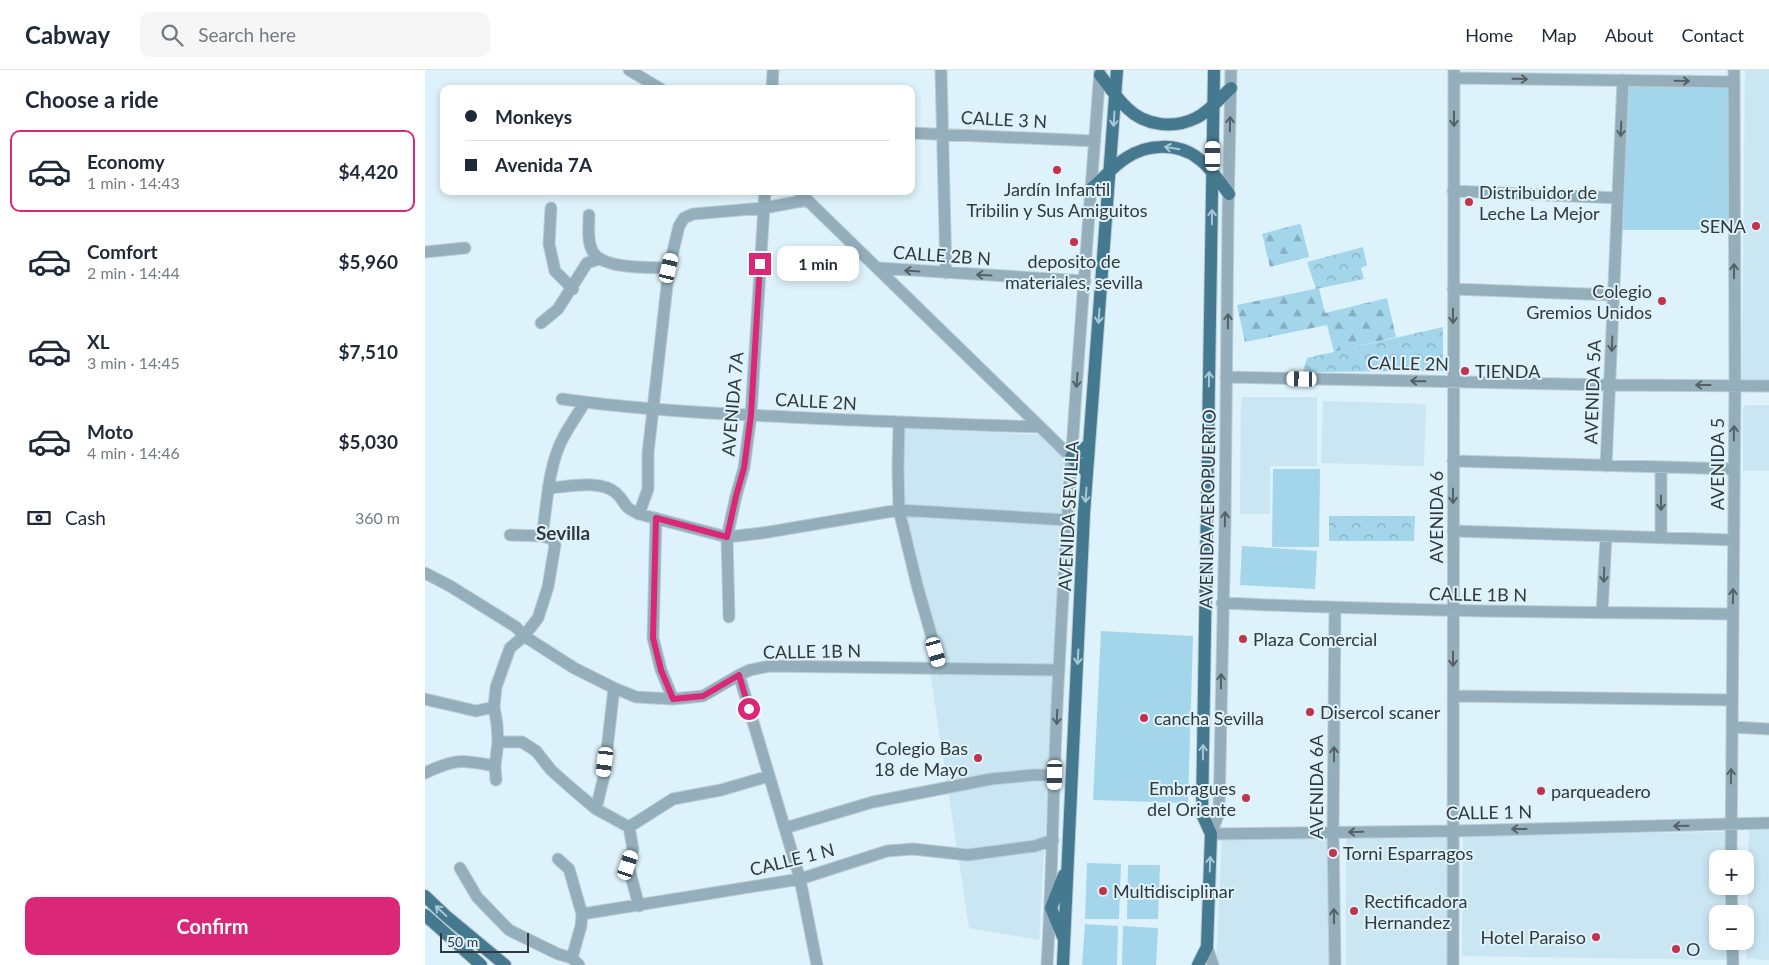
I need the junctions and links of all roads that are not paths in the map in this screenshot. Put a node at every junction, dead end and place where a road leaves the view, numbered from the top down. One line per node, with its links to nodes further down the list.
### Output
1 (629, 70): 11 (street)
2 (773, 70): 12 (street)
3 (941, 70): 17 (street)
4 (1117, 70): 14 (main road, AVENIDA SEVILLA)
5 (1214, 70): 15 (main road)
6 (1231, 70): 13 (street, AVENIDA AEROPUERTO)
7 (1100, 73): 14 (main road); 18 (street)
8 (1454, 74): 10 (street, one-way to 10); 22 (street, AVENIDA 6, one-way to 22)
9 (1734, 76): 10 (street, one-way to 9); 45 (street, AVENIDA 5, one-way to 9)
10 (1623, 80): 26 (street, AVENIDA 5A, one-way to 26)
11 (654, 85)
12 (772, 85)
13 (1231, 88): 15 (main road); 23 (street, AVENIDA AEROPUERTO, one-way to 13)
14 (1116, 94): 15 (main road); 19 (main road, AVENIDA SEVILLA, one-way to 19)
15 (1213, 105): 20 (main road)
16 (915, 133): 17 (street, CALLE 3 N)
17 (943, 134): 18 (street, CALLE 3 N); 36 (street)
18 (1095, 141): 21 (street)
19 (1110, 172): 20 (main road, one-way to 19); 21 (main road); 53 (main road, AVENIDA SEVILLA, one-way to 53)
20 (1213, 173): 23 (main road); 104 (main road, one-way to 20)
21 (1091, 190): 37 (street)
22 (1453, 191): 26 (street); 39 (street, AVENIDA 6)
23 (1229, 194): 42 (street, AVENIDA AEROPUERTO, one-way to 23)
24 (765, 195): 29 (street, AVENIDA 7A)
25 (802, 195): 27 (street, CALLE 2B N)
26 (1618, 198): 40 (street, AVENIDA 5A)
27 (807, 200): 29 (street); 35 (street, CALLE 2B N)
28 (551, 208): 38 (street)
29 (764, 208): 34 (street); 50 (street, AVENIDA 7A)
30 (589, 215): 33 (street)
31 (465, 248): 32 (street)
32 (425, 252)
33 (599, 259): 34 (street); 38 (street)
34 (669, 268): 49 (street)
35 (879, 268): 36 (street, CALLE 2B N, one-way to 35); 52 (street)
36 (946, 273): 37 (street, CALLE 2B N, one-way to 36)
37 (1085, 281): 54 (street, one-way to 54)
38 (573, 289): 41 (street)
39 (1453, 289): 40 (street); 43 (street, AVENIDA 6, one-way to 43)
40 (1614, 295): 44 (street, AVENIDA 5A, one-way to 44)
41 (541, 323)
42 (1226, 377): 43 (street, CALLE 2N, one-way to 42); 73 (street, AVENIDA AEROPUERTO, one-way to 42)
43 (1453, 382): 44 (street, CALLE 2N); 55 (street, AVENIDA 6)
44 (1610, 385): 45 (street, CALLE 2N, one-way to 44); 56 (street, AVENIDA 5A)
45 (1735, 385): 46 (street, CALLE 2N); 58 (street, AVENIDA 5, one-way to 45)
46 (1769, 386)
47 (562, 399): 48 (street, CALLE 2N)
48 (585, 402): 49 (street, CALLE 2N); 60 (street)
49 (652, 410): 50 (street, CALLE 2N); 62 (street)
50 (751, 415): 51 (street, CALLE 2N); 68 (street, AVENIDA 7A)
51 (899, 423): 52 (street, CALLE 2N); 61 (street)
52 (1038, 426): 54 (street)
53 (1089, 445): 54 (main road); 59 (main road, AVENIDA SEVILLA)
54 (1071, 457): 59 (main road); 64 (street)
55 (1453, 461): 56 (street); 65 (street, AVENIDA 6, one-way to 65)
56 (1607, 466): 57 (street)
57 (1661, 467): 58 (street); 70 (street, one-way to 70)
58 (1734, 469): 71 (street, AVENIDA 5)
59 (1087, 472): 108 (main road, AVENIDA SEVILLA, one-way to 108)
60 (549, 488): 62 (street); 67 (street)
61 (899, 510): 64 (street); 68 (street); 80 (street)
62 (639, 514): 63 (street)
63 (656, 518): 68 (street); 86 (street)
64 (1067, 520): 81 (street)
65 (1453, 531): 69 (street); 75 (street, AVENIDA 6)
66 (510, 535): 67 (street)
67 (542, 536): 79 (street)
68 (727, 537): 78 (street, AVENIDA 7A)
69 (1606, 537): 70 (street); 76 (street, one-way to 76)
70 (1661, 538): 71 (street)
71 (1734, 540): 77 (street, AVENIDA 5, one-way to 71)
72 (425, 573): 79 (street, CALLE 1B N)
73 (1222, 603): 74 (street, CALLE 1B N); 104 (street, AVENIDA AEROPUERTO, one-way to 73)
74 (1335, 609): 75 (street, CALLE 1B N); 103 (street, AVENIDA 6A, one-way to 74)
75 (1453, 611): 76 (street, CALLE 1B N); 84 (street, AVENIDA 6, one-way to 84)
76 (1602, 613): 77 (street, CALLE 1B N)
77 (1733, 614): 87 (street, AVENIDA 5)
78 (729, 617)
79 (524, 636): 83 (street, CALLE 1B N); 88 (street)
80 (941, 669): 81 (street, CALLE 1B N); 82 (street, CALLE 1B N)
81 (1059, 670): 94 (street, one-way to 94)
82 (739, 675): 86 (street, CALLE 1B N); 95 (street)
83 (614, 688): 86 (street, CALLE 1B N); 97 (street)
84 (1453, 696): 87 (street); 102 (street, AVENIDA 6)
85 (425, 699): 88 (street)
86 (673, 699)
87 (1732, 700): 89 (street, AVENIDA 5)
88 (494, 707): 91 (street)
89 (1732, 728): 90 (street); 99 (street, AVENIDA 5, one-way to 89)
90 (1769, 729)
91 (498, 742): 92 (street); 97 (street)
92 (495, 766): 93 (street); 96 (street)
93 (425, 773)
94 (1055, 775): 101 (street); 105 (street)
95 (769, 776): 100 (street); 101 (street)
96 (496, 780)
97 (596, 809): 100 (street)
98 (1769, 823): 99 (street, CALLE 1 N)
99 (1730, 824): 102 (street, CALLE 1 N, one-way to 102); 106 (street, AVENIDA 5)
100 (629, 827): 112 (street)
101 (785, 828): 110 (street)
102 (1453, 831): 103 (street, CALLE 1 N, one-way to 103); 128 (street, AVENIDA 6)
103 (1333, 833): 104 (street, CALLE 1 N); 127 (street, AVENIDA 6A, one-way to 103)
104 (1211, 834): 117 (main road, AVENIDA AEROPUERTO, one-way to 104)
105 (1053, 840): 110 (street, CALLE 1 N); 113 (street)
106 (1731, 850)
107 (558, 859): 114 (street)
108 (1068, 866): 113 (main road); 116 (main road, AVENIDA SEVILLA)
109 (459, 868): 119 (street)
110 (800, 880): 112 (street, CALLE 1 N); 122 (street)
111 (425, 896): 121 (main road, one-way to 111)
112 (639, 906): 114 (street, CALLE 1 N)
113 (1051, 908): 116 (main road); 123 (street)
114 (582, 914): 119 (street)
115 (425, 915): 120 (main road)
116 (1065, 941): 124 (main road, AVENIDA SEVILLA)
117 (1207, 947): 125 (main road, AVENIDA AEROPUERTO); 126 (street, AVENIDA AEROPUERTO)
118 (1732, 950): 129 (street)
119 (575, 961)
120 (481, 965)
121 (505, 965)
122 (817, 965)
123 (1047, 965)
124 (1063, 965)
125 (1198, 965)
126 (1213, 965)
127 (1335, 965)
128 (1453, 965)
129 (1733, 965)

